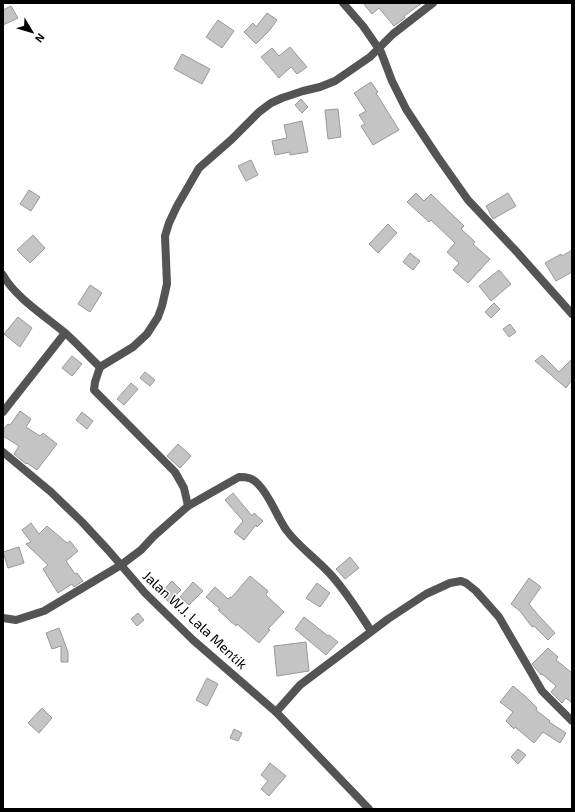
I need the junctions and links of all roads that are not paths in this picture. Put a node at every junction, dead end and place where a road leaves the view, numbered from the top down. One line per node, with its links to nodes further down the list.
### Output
1 (343, 3): 3 (street)
2 (433, 3): 3 (street)
3 (378, 48): 5 (street); 7 (street)
4 (3, 275): 6 (street)
5 (572, 314)
6 (65, 333): 7 (street); 8 (street)
7 (100, 367): 10 (street)
8 (3, 412)
9 (3, 452): 11 (street, Jalan W.J. Lala Mentik)
10 (188, 506): 11 (street); 13 (street)
11 (121, 565): 12 (street); 14 (street, Jalan W.J. Lala Mentik)
12 (3, 618)
13 (371, 631): 14 (street); 15 (street)
14 (276, 712): 16 (street, Jalan W.J. Lala Mentik)
15 (572, 721)
16 (368, 809)

